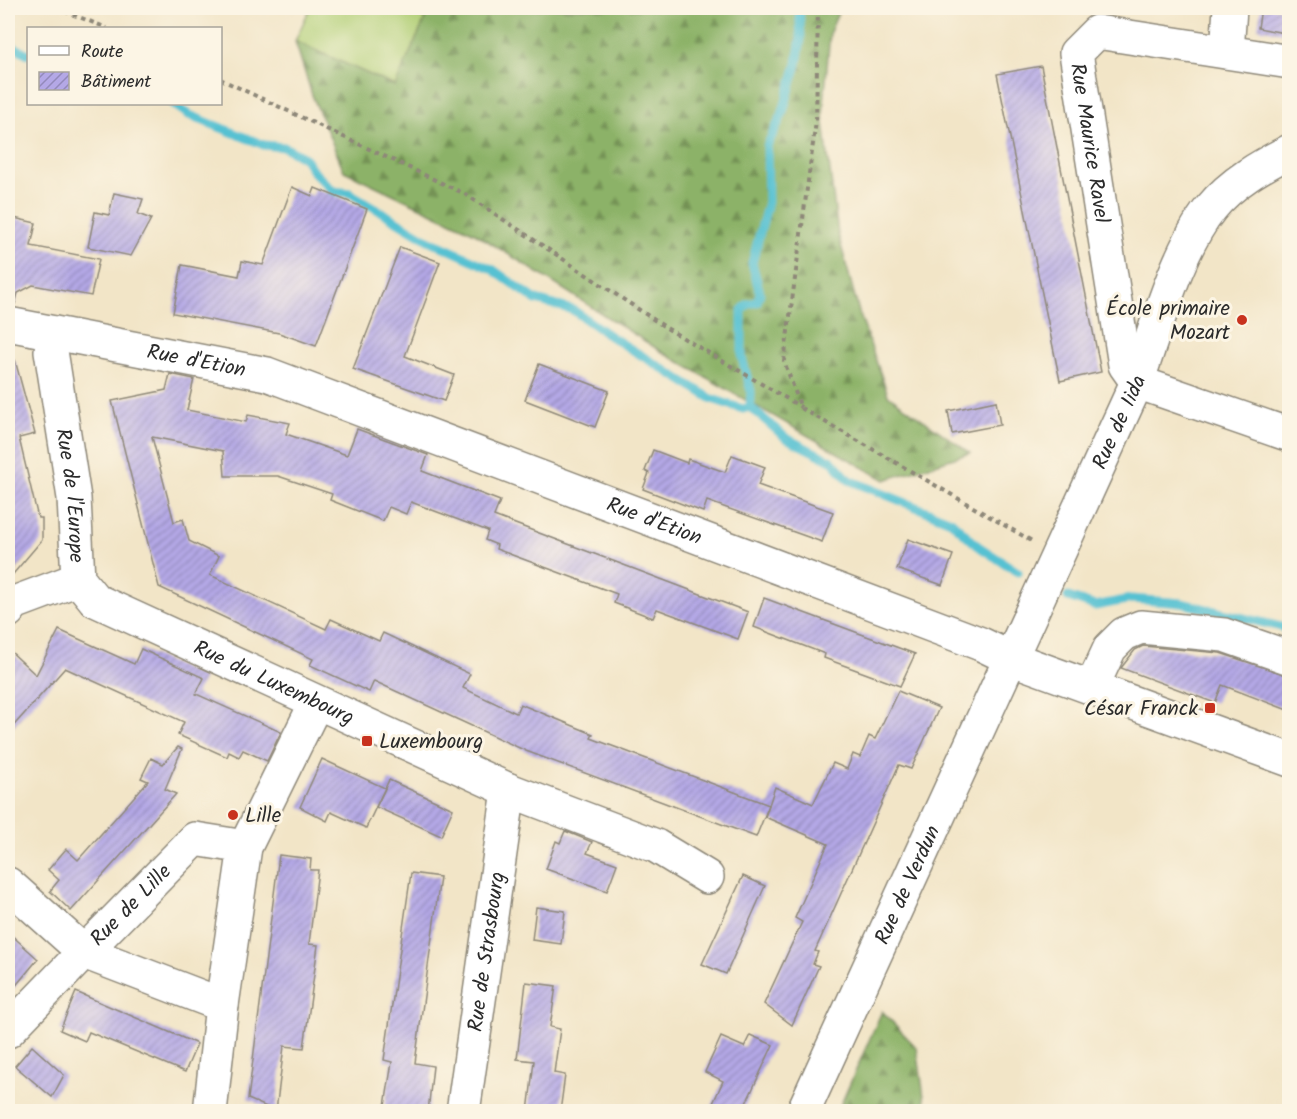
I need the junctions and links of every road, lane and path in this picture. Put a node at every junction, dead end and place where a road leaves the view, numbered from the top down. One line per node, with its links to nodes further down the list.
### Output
1 (56, 8): 4 (path)
2 (818, 8): 12 (path)
3 (1230, 8): 5 (street)
4 (104, 27)
5 (1227, 52): 6 (street, Rue Maurice Ravel); 11 (street, Rue Maurice Ravel)
6 (1290, 62)
7 (222, 80): 12 (path)
8 (1290, 151): 11 (street, Rue de Iida)
9 (8, 324): 10 (street, Rue d'Etion)
10 (53, 333): 15 (street, Rue de l'Europe); 17 (street, Rue d'Etion)
11 (1137, 382): 13 (street); 14 (street, Rue de Iida)
12 (801, 408): 14 (path)
13 (1290, 435)
14 (1057, 555): 17 (street, Rue de Iida)
15 (78, 579): 16 (street, Rue de l'Europe); 20 (street, Rue du Luxembourg)
16 (8, 610)
17 (1010, 657): 19 (street, Rue d'Etion); 31 (street, Rue de Verdun)
18 (1290, 658): 19 (street)
19 (1092, 687): 21 (street, Rue d'Etion)
20 (316, 703): 22 (street, Rue du Luxembourg); 23 (street)
21 (1290, 760)
22 (509, 790): 24 (street, Rue du Luxembourg); 30 (street, Rue de Strasbourg)
23 (245, 848): 26 (street, Rue de Lille); 27 (street)
24 (707, 877)
25 (8, 884): 26 (street)
26 (84, 952): 27 (street, Rue de Lille); 28 (street)
27 (222, 1005): 29 (street)
28 (8, 1031)
29 (210, 1112)
30 (463, 1112)
31 (803, 1112)

